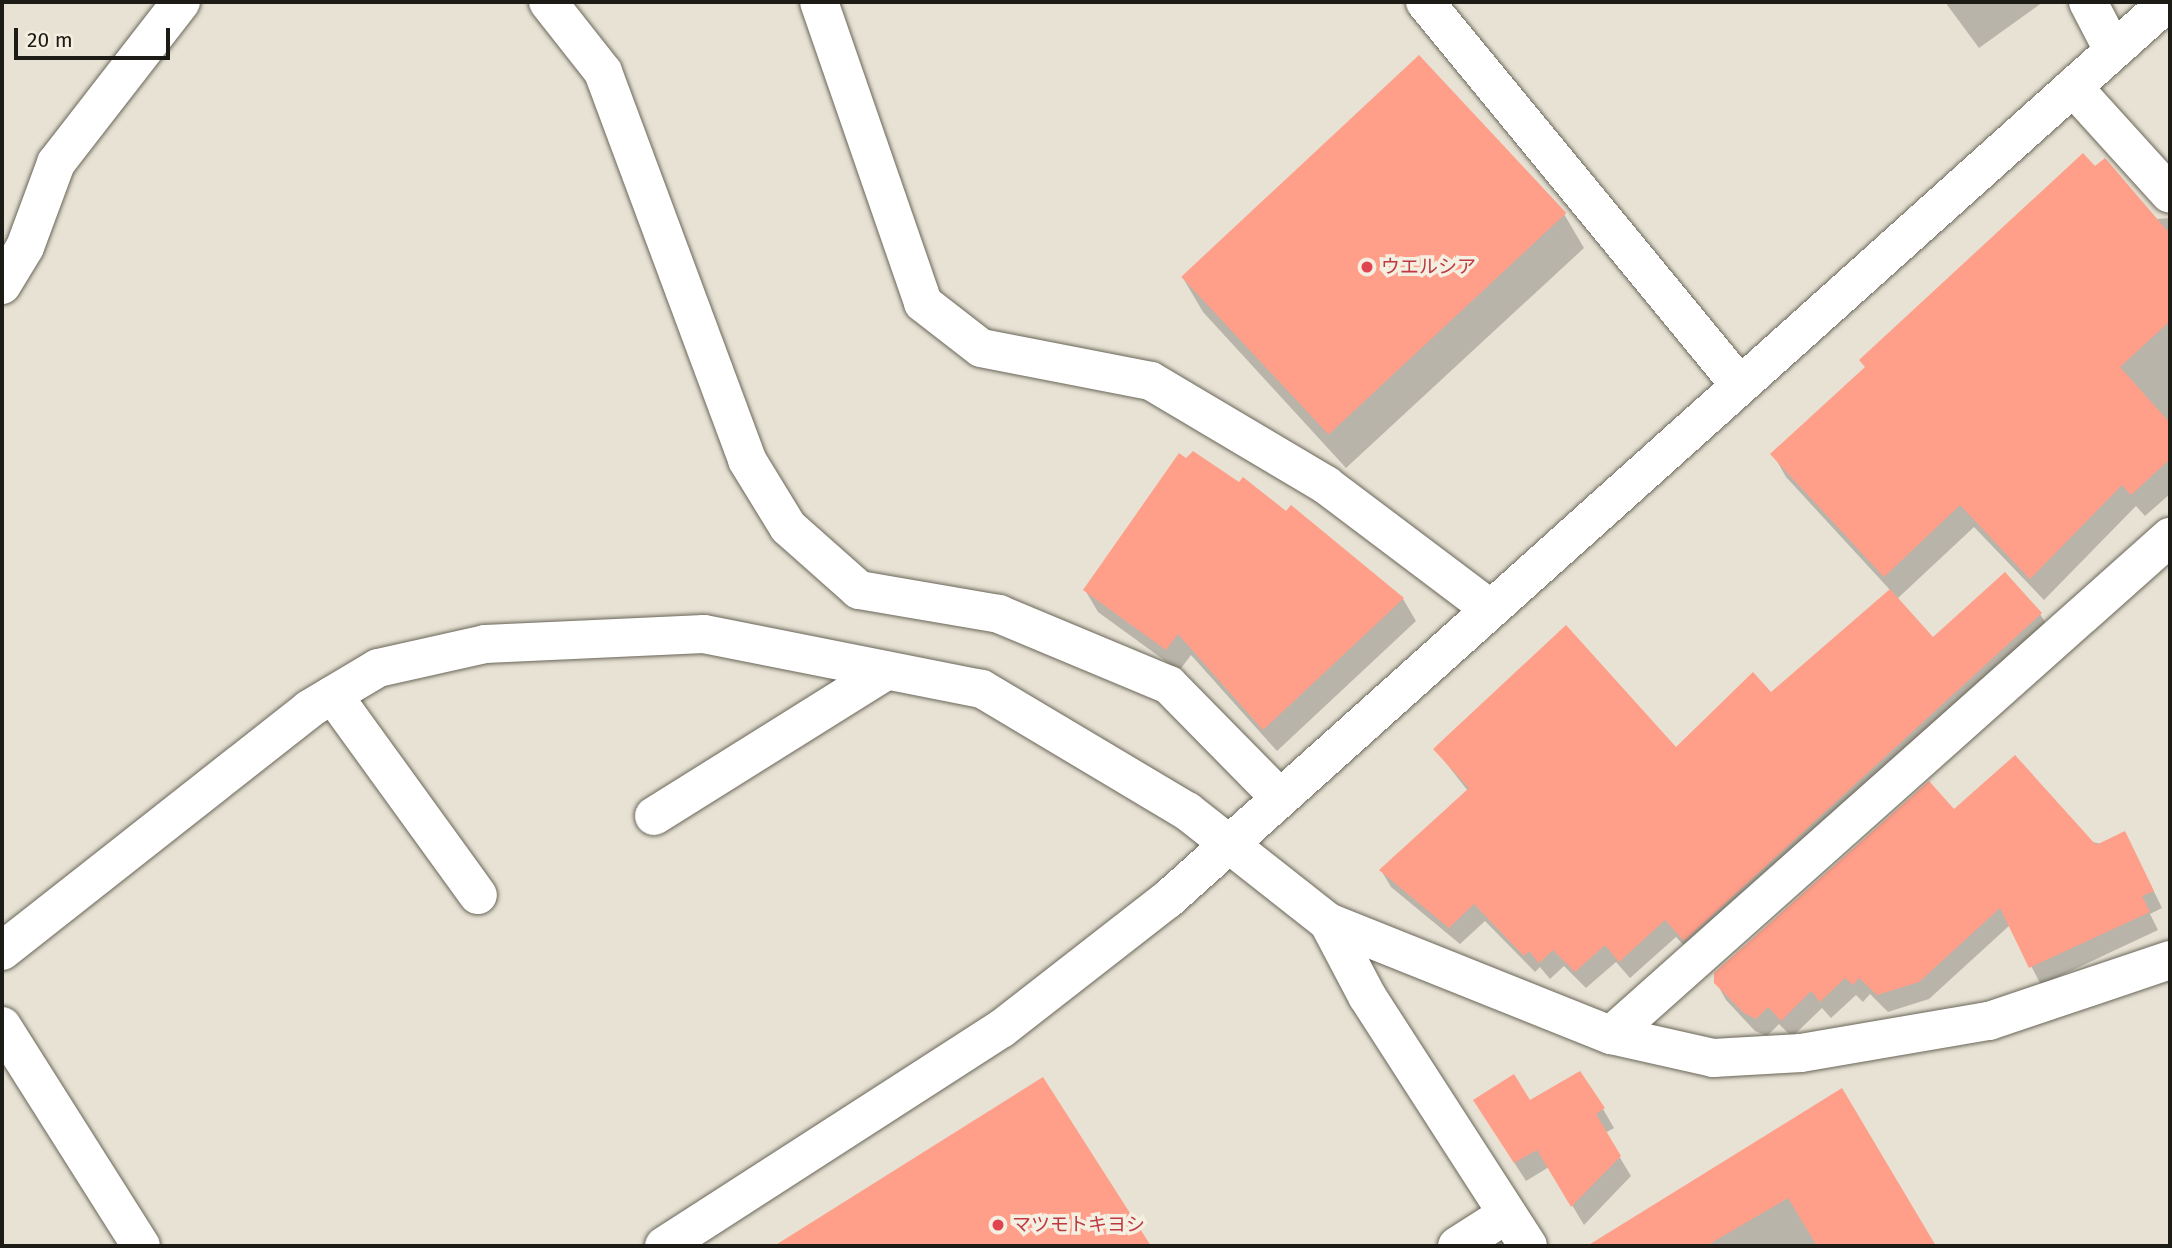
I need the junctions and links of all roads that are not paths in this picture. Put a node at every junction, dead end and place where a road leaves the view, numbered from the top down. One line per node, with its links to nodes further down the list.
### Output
1 (181, 2): 10 (street)
2 (548, 2): 16 (street)
3 (819, 2): 13 (street)
4 (1425, 2): 11 (street)
5 (2088, 2): 7 (street)
6 (2168, 2): 7 (street)
7 (2113, 50): 8 (street)
8 (2073, 87): 9 (street); 11 (street)
9 (2170, 194)
10 (2, 285)
11 (1740, 385): 13 (street)
12 (2170, 537): 24 (street)
13 (1489, 608): 16 (street)
14 (886, 671): 15 (street); 17 (street); 18 (street)
15 (333, 695): 19 (street); 21 (street)
16 (1280, 798): 18 (street)
17 (654, 816)
18 (1230, 843): 20 (street); 27 (street)
19 (478, 895)
20 (1328, 922): 24 (street); 25 (street)
21 (2, 951)
22 (2170, 960): 24 (street)
23 (2, 1026): 26 (street)
24 (1611, 1035)
25 (1507, 1214): 28 (street); 29 (street)
26 (141, 1246)
27 (664, 1246)
28 (1457, 1246)
29 (1528, 1246)

